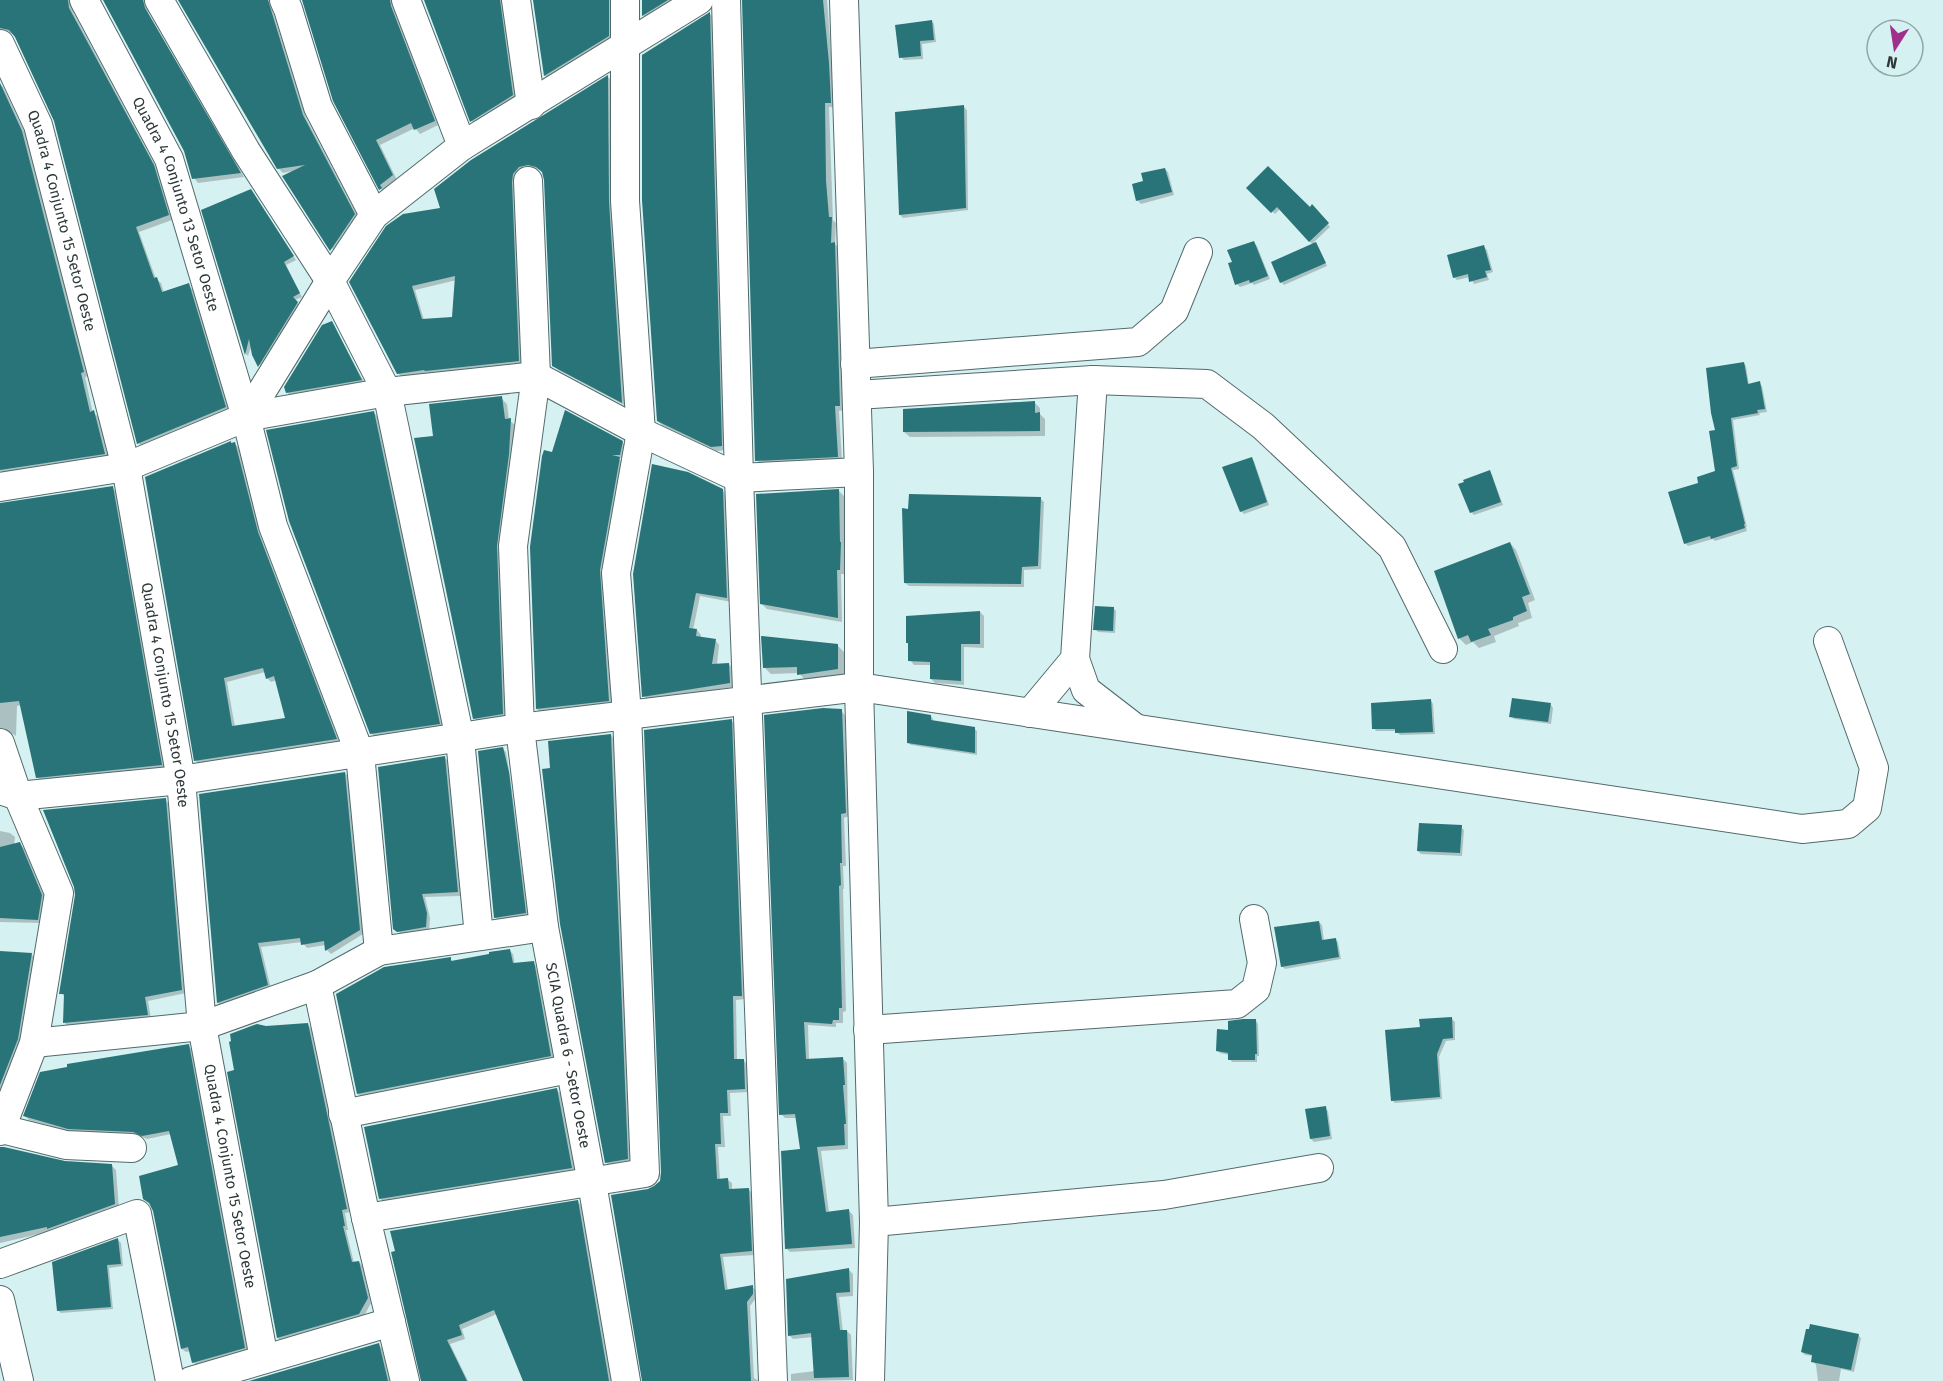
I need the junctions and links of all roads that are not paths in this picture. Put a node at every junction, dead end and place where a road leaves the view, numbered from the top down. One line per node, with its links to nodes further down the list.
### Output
1 (84, 0): 23 (street, Quadra 4 Conjunto 13 Setor Oeste)
2 (159, 0): 17 (street)
3 (284, 0): 15 (street)
4 (406, 0): 13 (street)
5 (516, 0): 12 (street)
6 (625, 0): 11 (street)
7 (699, 0): 11 (street)
8 (726, 0): 27 (street)
9 (844, 0): 18 (street)
10 (0, 44): 25 (street, Quadra 4 Conjunto 15 Setor Oeste)
11 (626, 44): 12 (street); 24 (street)
12 (531, 105): 13 (street)
13 (462, 146): 15 (street)
14 (528, 181): 19 (street, SCIA Quadra 6 - Setor Oeste)
15 (374, 215): 17 (street)
16 (1198, 252): 18 (street)
17 (330, 280): 21 (street); 23 (street)
18 (855, 364): 22 (street)
19 (536, 376): 21 (street); 24 (street); 36 (street, SCIA Quadra 6 - Setor Oeste)
20 (1093, 380): 22 (street); 30 (street); 31 (street)
21 (387, 392): 23 (street); 38 (street)
22 (856, 395): 26 (street)
23 (246, 417): 25 (street); 40 (street, Quadra 4 Conjunto 13 Setor Oeste)
24 (641, 432): 27 (street); 35 (street)
25 (126, 467): 28 (street); 41 (street, Quadra 4 Conjunto 15 Setor Oeste)
26 (859, 472): 27 (street); 32 (street)
27 (738, 478): 33 (street)
28 (0, 487)
29 (1828, 641): 37 (street)
30 (1443, 649)
31 (1075, 659): 34 (street); 37 (street)
32 (859, 687): 33 (street); 34 (street); 49 (street)
33 (748, 699): 35 (street); 68 (street)
34 (1030, 713): 37 (street)
35 (627, 714): 36 (street); 56 (street)
36 (520, 728): 38 (street); 44 (street, SCIA Quadra 6 - Setor Oeste)
37 (1136, 729)
38 (460, 739): 40 (street); 45 (street)
39 (0, 743): 42 (street)
40 (360, 754): 41 (street); 46 (street, Quadra 4 Conjunto 13 Setor Oeste)
41 (181, 780): 42 (street); 48 (street, Quadra 4 Conjunto 15 Setor Oeste)
42 (9, 793): 50 (street)
43 (1254, 919): 49 (street)
44 (544, 927): 45 (street); 51 (street, SCIA Quadra 6 - Setor Oeste)
45 (479, 936): 46 (street)
46 (379, 951): 47 (street)
47 (316, 985): 48 (street); 52 (street)
48 (202, 1026): 50 (street); 62 (street, Quadra 4 Conjunto 15 Setor Oeste)
49 (868, 1030): 58 (street)
50 (34, 1043): 53 (street)
51 (569, 1069): 52 (street); 56 (street, SCIA Quadra 6 - Setor Oeste)
52 (343, 1114): 57 (street)
53 (1, 1130): 54 (street)
54 (132, 1148)
55 (1319, 1168): 58 (street)
56 (592, 1183): 57 (street); 67 (street, SCIA Quadra 6 - Setor Oeste)
57 (366, 1218): 61 (street)
58 (874, 1222): 69 (street)
59 (0, 1264): 64 (street)
60 (0, 1300): 63 (street)
61 (391, 1322): 62 (street); 66 (street)
62 (264, 1359): 65 (street)
63 (19, 1381)
64 (170, 1381)
65 (191, 1381)
66 (405, 1381)
67 (626, 1381)
68 (772, 1381)
69 (870, 1381)

